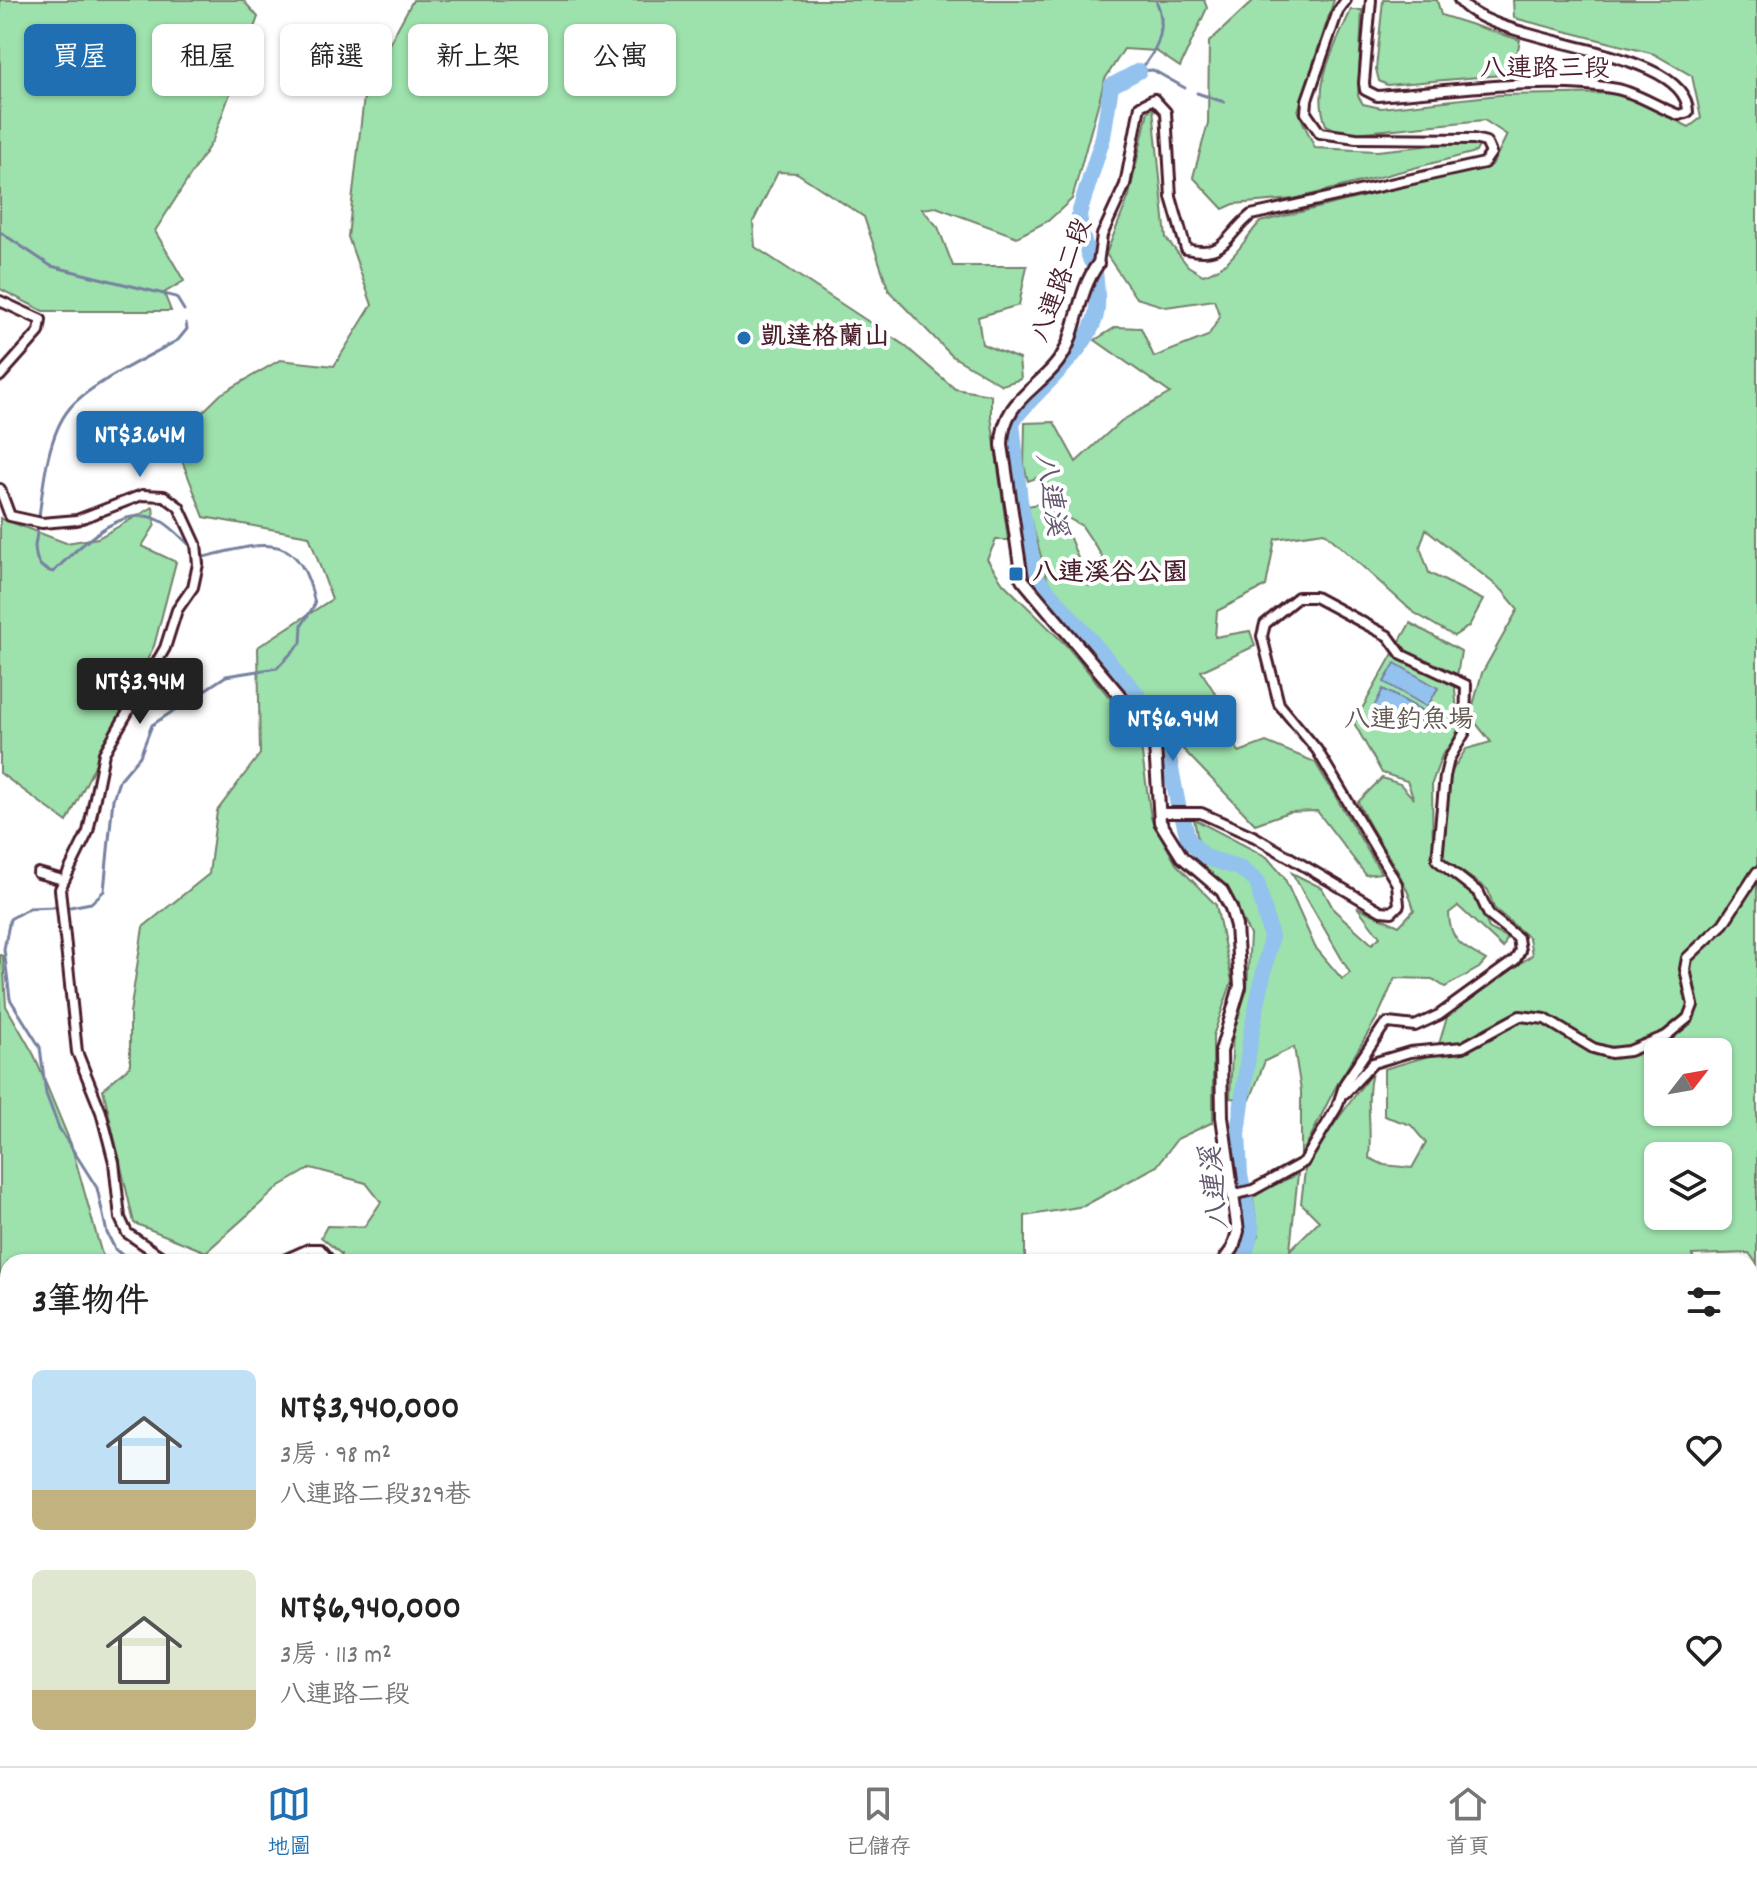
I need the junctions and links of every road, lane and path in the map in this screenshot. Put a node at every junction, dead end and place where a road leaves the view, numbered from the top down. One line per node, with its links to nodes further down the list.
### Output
1 (1346, 0): 4 (street, 八連路二段)
2 (1371, 0): 3 (street, 八連路三段)
3 (1459, 0)
4 (1098, 264): 8 (street, 八連路二段)
5 (0, 301): 6 (street)
6 (0, 376)
7 (0, 489): 11 (street)
8 (1160, 813): 12 (street); 13 (street, 八連路二段)
9 (1757, 872): 12 (street)
10 (38, 873): 11 (street)
11 (63, 880): 14 (street)
12 (1337, 1103): 13 (street)
13 (1235, 1194): 17 (street, 八連路二段)
14 (158, 1254)
15 (298, 1254): 16 (street)
16 (324, 1254)
17 (1229, 1254)

